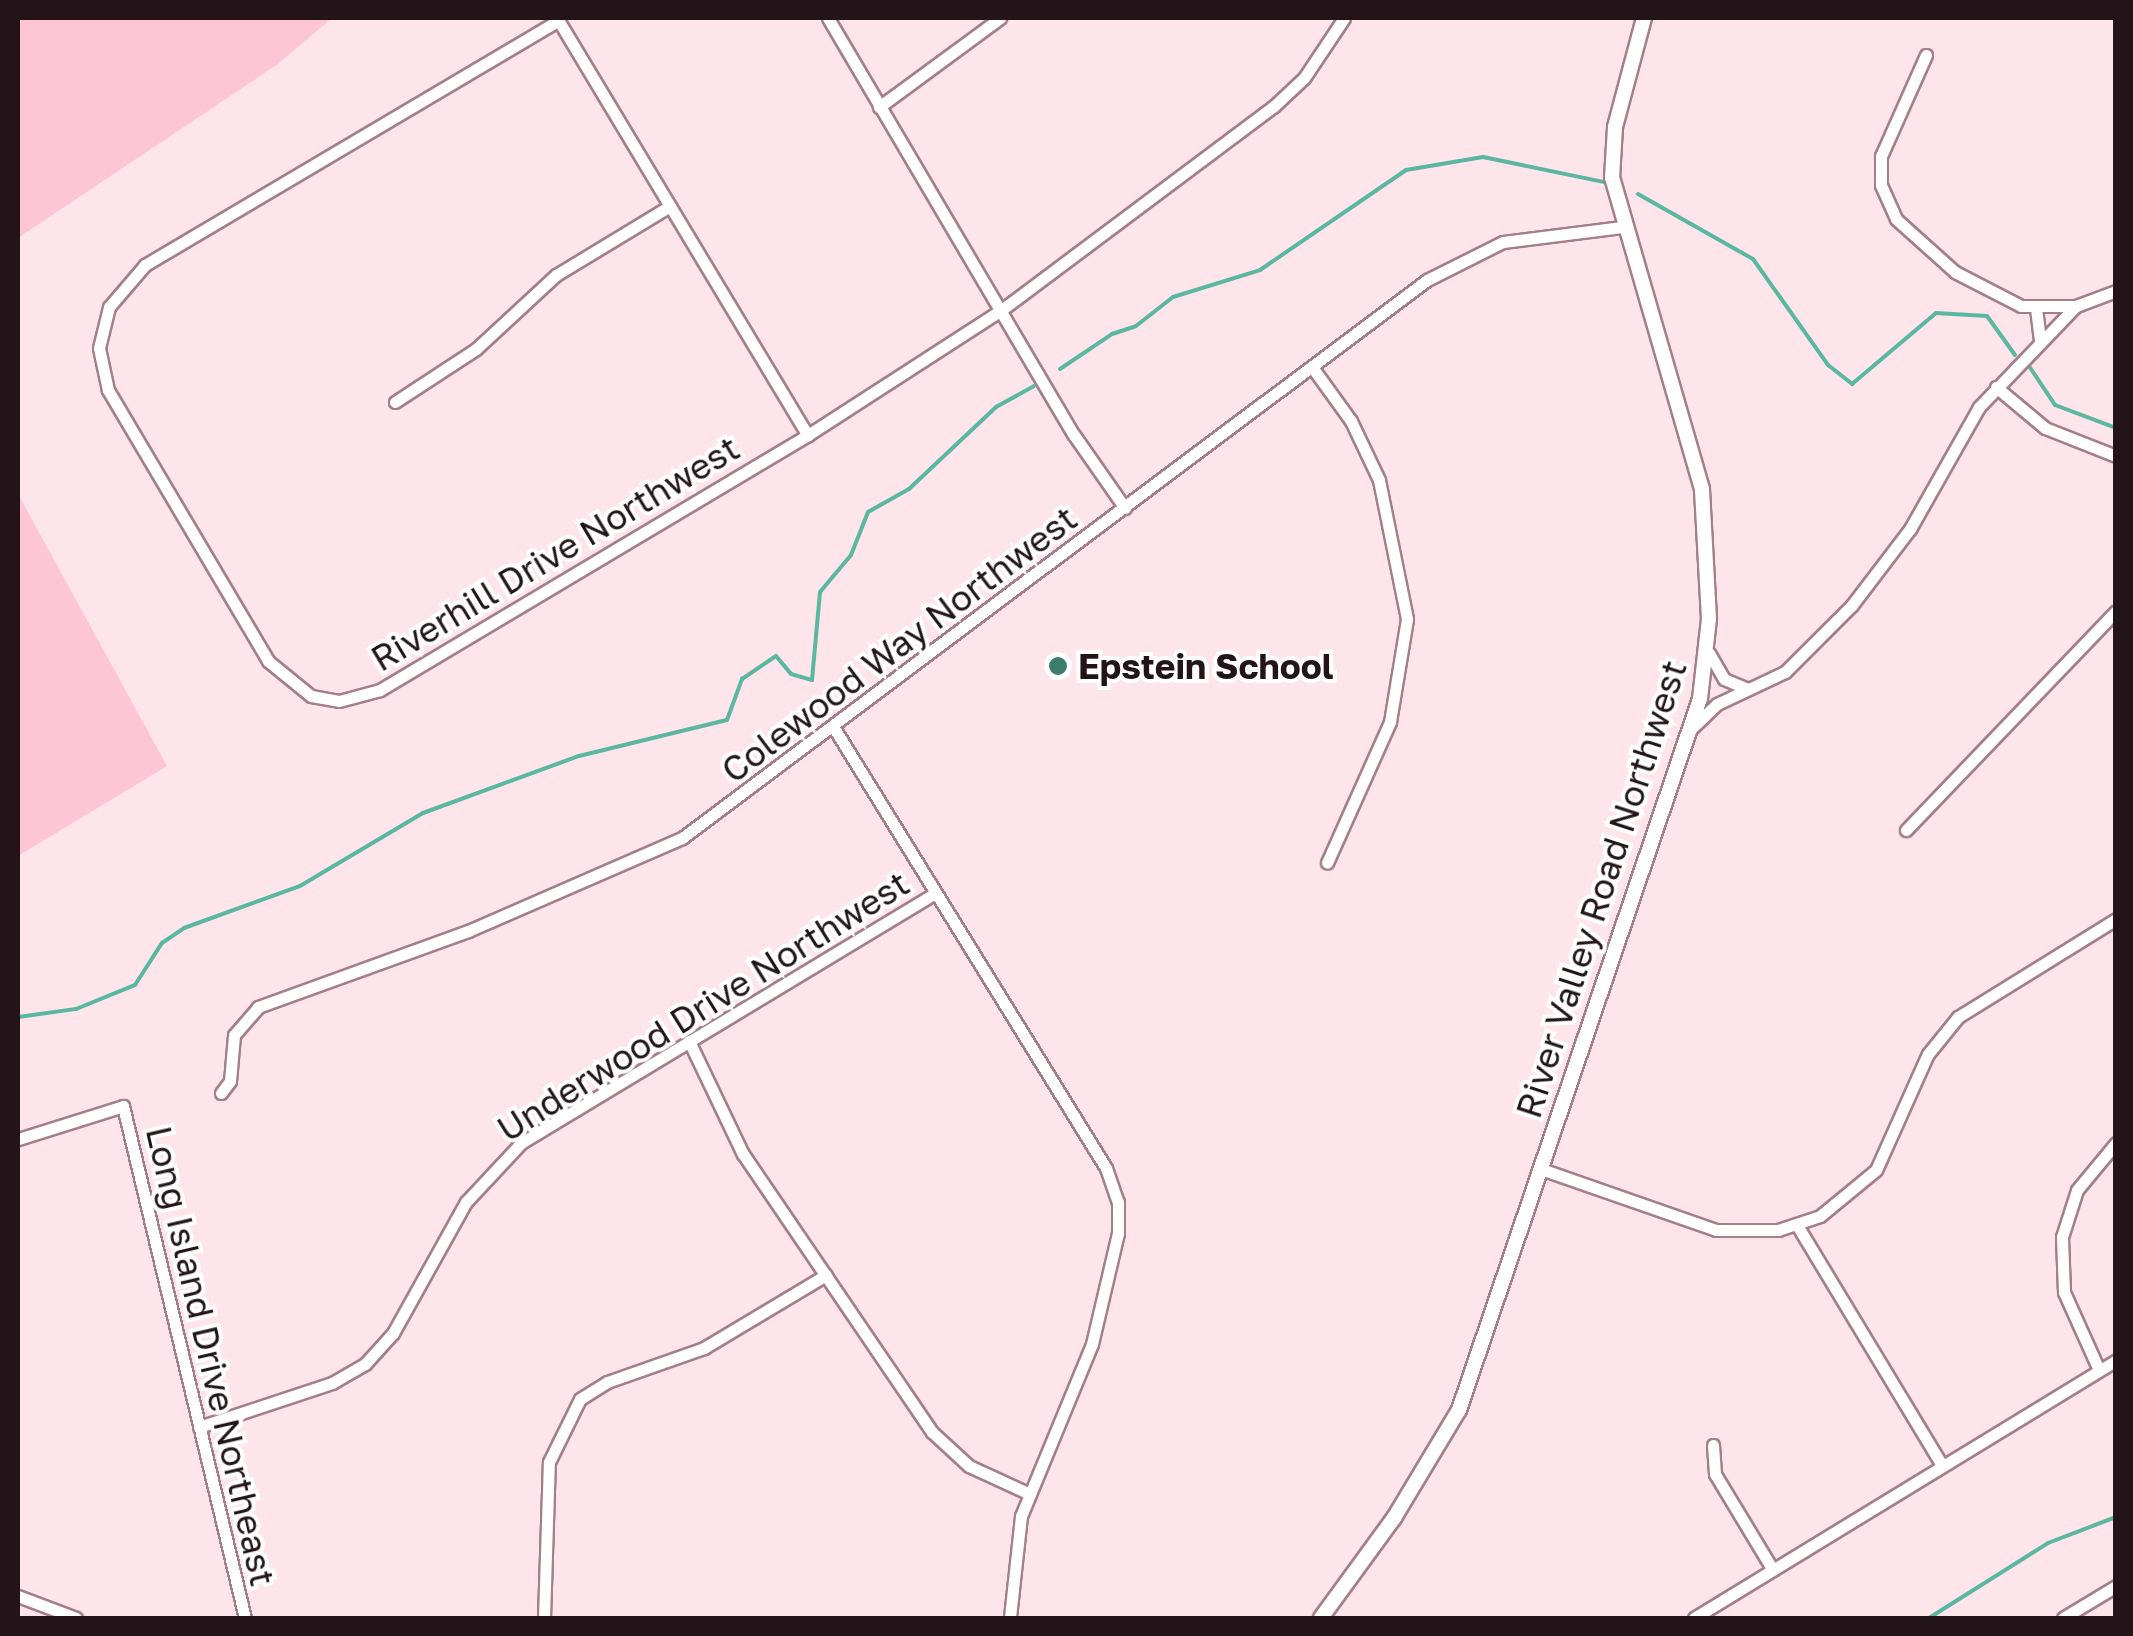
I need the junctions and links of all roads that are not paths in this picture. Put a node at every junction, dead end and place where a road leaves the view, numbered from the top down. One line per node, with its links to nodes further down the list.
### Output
1 (828, 18): 7 (street)
2 (1000, 18): 7 (street)
3 (1344, 18): 13 (street, Riverhill Drive Northwest)
4 (1644, 18): 9 (street, River Valley Road Northwest)
5 (558, 19): 8 (street); 18 (street, Riverhill Drive Northwest)
6 (1926, 55): 12 (street)
7 (879, 108): 13 (street)
8 (670, 206): 17 (street); 18 (street)
9 (1622, 228): 15 (street, Colewood Way Northwest); 22 (street, River Valley Road Northwest)
10 (2116, 291): 11 (street)
11 (2076, 306): 12 (street); 14 (street)
12 (2036, 308): 14 (street)
13 (1000, 311): 18 (street, Riverhill Drive Northwest); 20 (street)
14 (2040, 343): 16 (street)
15 (1312, 367): 20 (street, Colewood Way Northwest); 27 (street)
16 (1996, 386): 19 (street); 23 (street)
17 (395, 402)
18 (808, 435)
19 (2116, 456)
20 (1125, 508): 24 (street, Colewood Way Northwest)
21 (2116, 611): 26 (street)
22 (1709, 652): 23 (street); 25 (street, River Valley Road Northwest)
23 (1752, 690): 25 (street)
24 (834, 728): 28 (street); 31 (street, Colewood Way Northwest)
25 (1692, 728): 34 (street, River Valley Road Northwest)
26 (1906, 830)
27 (1326, 863)
28 (936, 893): 30 (street, Underwood Drive Northwest); 42 (street)
29 (2116, 919): 35 (street)
30 (688, 1042): 36 (street); 39 (street, Underwood Drive Northwest)
31 (221, 1093)
32 (18, 1140): 39 (street, Long Island Drive Northeast)
33 (2116, 1142): 38 (street)
34 (1541, 1169): 35 (street); 50 (street, River Valley Road Northwest)
35 (1796, 1225): 41 (street)
36 (826, 1276): 42 (street); 48 (street)
37 (2116, 1360): 38 (street)
38 (2099, 1370): 41 (street)
39 (199, 1427): 47 (street, Long Island Drive Northeast)
40 (1713, 1445): 43 (street)
41 (1942, 1466): 43 (street)
42 (1030, 1494): 49 (street)
43 (1773, 1570): 51 (street)
44 (2116, 1586): 52 (street)
45 (18, 1596): 46 (street)
46 (76, 1618)
47 (246, 1618)
48 (544, 1618)
49 (1010, 1618)
50 (1321, 1618)
51 (1694, 1618)
52 (2063, 1618)

